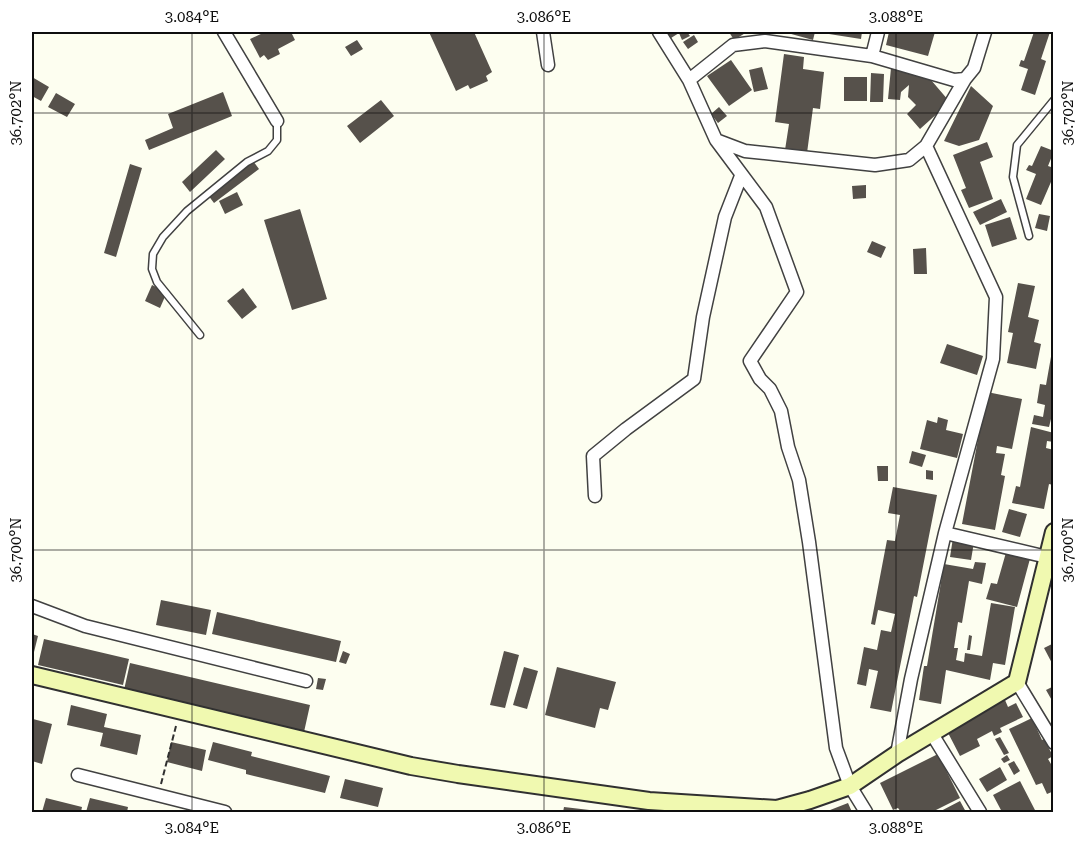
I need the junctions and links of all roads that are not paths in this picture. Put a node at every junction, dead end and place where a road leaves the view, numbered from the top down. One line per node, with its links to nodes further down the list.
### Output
1 (224, 32): 12 (street)
2 (543, 32): 8 (street)
3 (659, 32): 10 (street)
4 (878, 32): 7 (street)
5 (985, 32): 9 (street)
6 (766, 37): 7 (street); 10 (street)
7 (872, 56): 9 (street)
8 (548, 65)
9 (965, 79): 14 (street)
10 (689, 80): 13 (street)
11 (1052, 103): 16 (lane)
12 (277, 121): 17 (lane)
13 (716, 140): 14 (street); 15 (street)
14 (927, 146): 20 (street)
15 (741, 176): 18 (street); 30 (street)
16 (1029, 236)
17 (200, 335)
18 (595, 496)
19 (1053, 532): 21 (street)
20 (945, 533): 21 (street); 28 (street)
21 (1047, 557): 25 (street)
22 (32, 606): 24 (street)
23 (32, 675): 31 (street)
24 (306, 681)
25 (1017, 682): 26 (street); 27 (street)
26 (932, 734): 28 (street); 35 (street)
27 (1053, 743)
28 (897, 754): 30 (street)
29 (78, 775): 33 (street)
30 (850, 786): 32 (street); 34 (street)
31 (650, 807): 32 (street)
32 (777, 811)
33 (225, 813)
34 (866, 813)
35 (980, 813)

